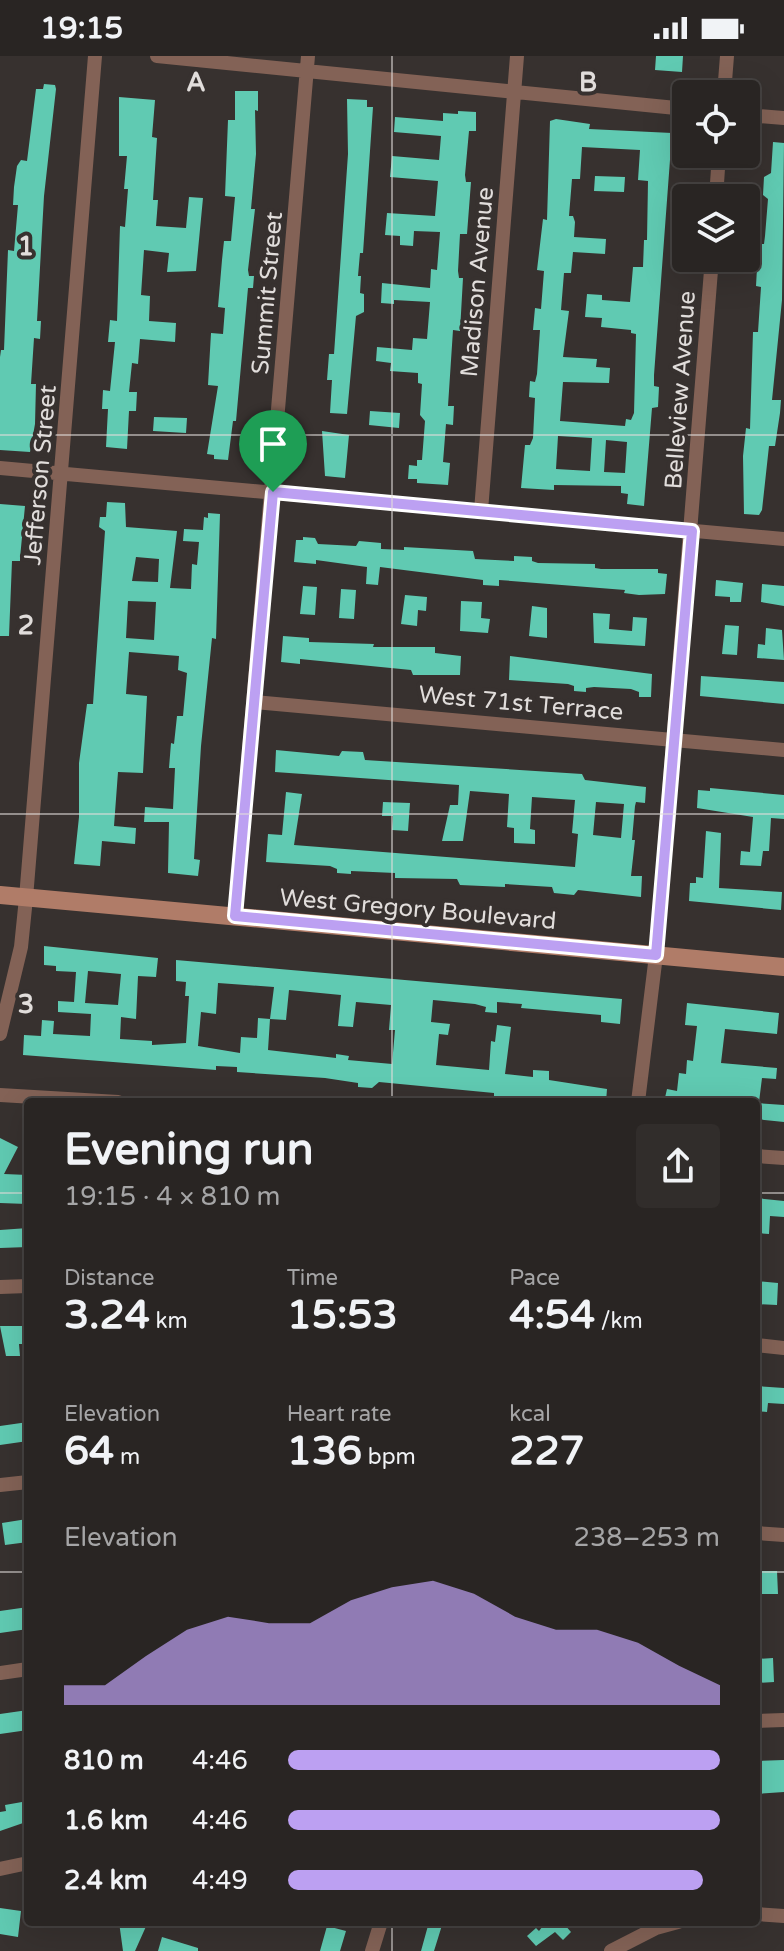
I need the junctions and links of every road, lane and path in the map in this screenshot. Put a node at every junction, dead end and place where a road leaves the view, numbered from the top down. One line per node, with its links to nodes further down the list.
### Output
1 (95, 56): 13 (street, Jefferson Street)
2 (157, 56): 5 (street)
3 (517, 56): 7 (street, Madison Avenue)
4 (727, 56): 6 (street)
5 (308, 63): 7 (street); 14 (street, Summit Street)
6 (725, 80)
7 (514, 91): 8 (street); 15 (street, Madison Avenue)
8 (672, 108)
9 (760, 116): 10 (street)
10 (784, 118)
11 (711, 272): 16 (street, Belleview Avenue)
12 (0, 468): 13 (street)
13 (63, 473): 14 (street); 22 (street, Jefferson Street)
14 (273, 492): 15 (street); 18 (street, Summit Street)
15 (481, 511): 16 (street)
16 (692, 531): 17 (street); 19 (street, Belleview Avenue)
17 (784, 539)
18 (254, 702): 19 (street, West 71st Terrace); 23 (street, Summit Street)
19 (674, 739): 20 (street, West 71st Terrace); 24 (street, Belleview Avenue)
20 (784, 750)
21 (0, 895): 22 (main road, West Gregory Boulevard)
22 (26, 898): 23 (main road, West Gregory Boulevard); 26 (street, Jefferson Street)
23 (235, 916): 24 (main road, West Gregory Boulevard)
24 (656, 955): 25 (main road, West Gregory Boulevard); 29 (street, Belleview Avenue)
25 (784, 967)
26 (0, 1034)
27 (0, 1095): 28 (street)
28 (51, 1098)
29 (638, 1098)
30 (760, 1156): 31 (street)
31 (784, 1158)
32 (24, 1286): 33 (street)
33 (0, 1287)
34 (760, 1345): 35 (street)
35 (784, 1348)
36 (24, 1482): 37 (street)
37 (0, 1485)
38 (760, 1533): 39 (street)
39 (784, 1535)
40 (24, 1670): 41 (street)
41 (0, 1673)
42 (784, 1720): 43 (street)
43 (760, 1721)
44 (24, 1864): 45 (street)
45 (0, 1869)
46 (760, 1914): 47 (street)
47 (784, 1916)
48 (380, 1926): 50 (street)
49 (663, 1926): 51 (street)
50 (372, 1951)
51 (611, 1951)

